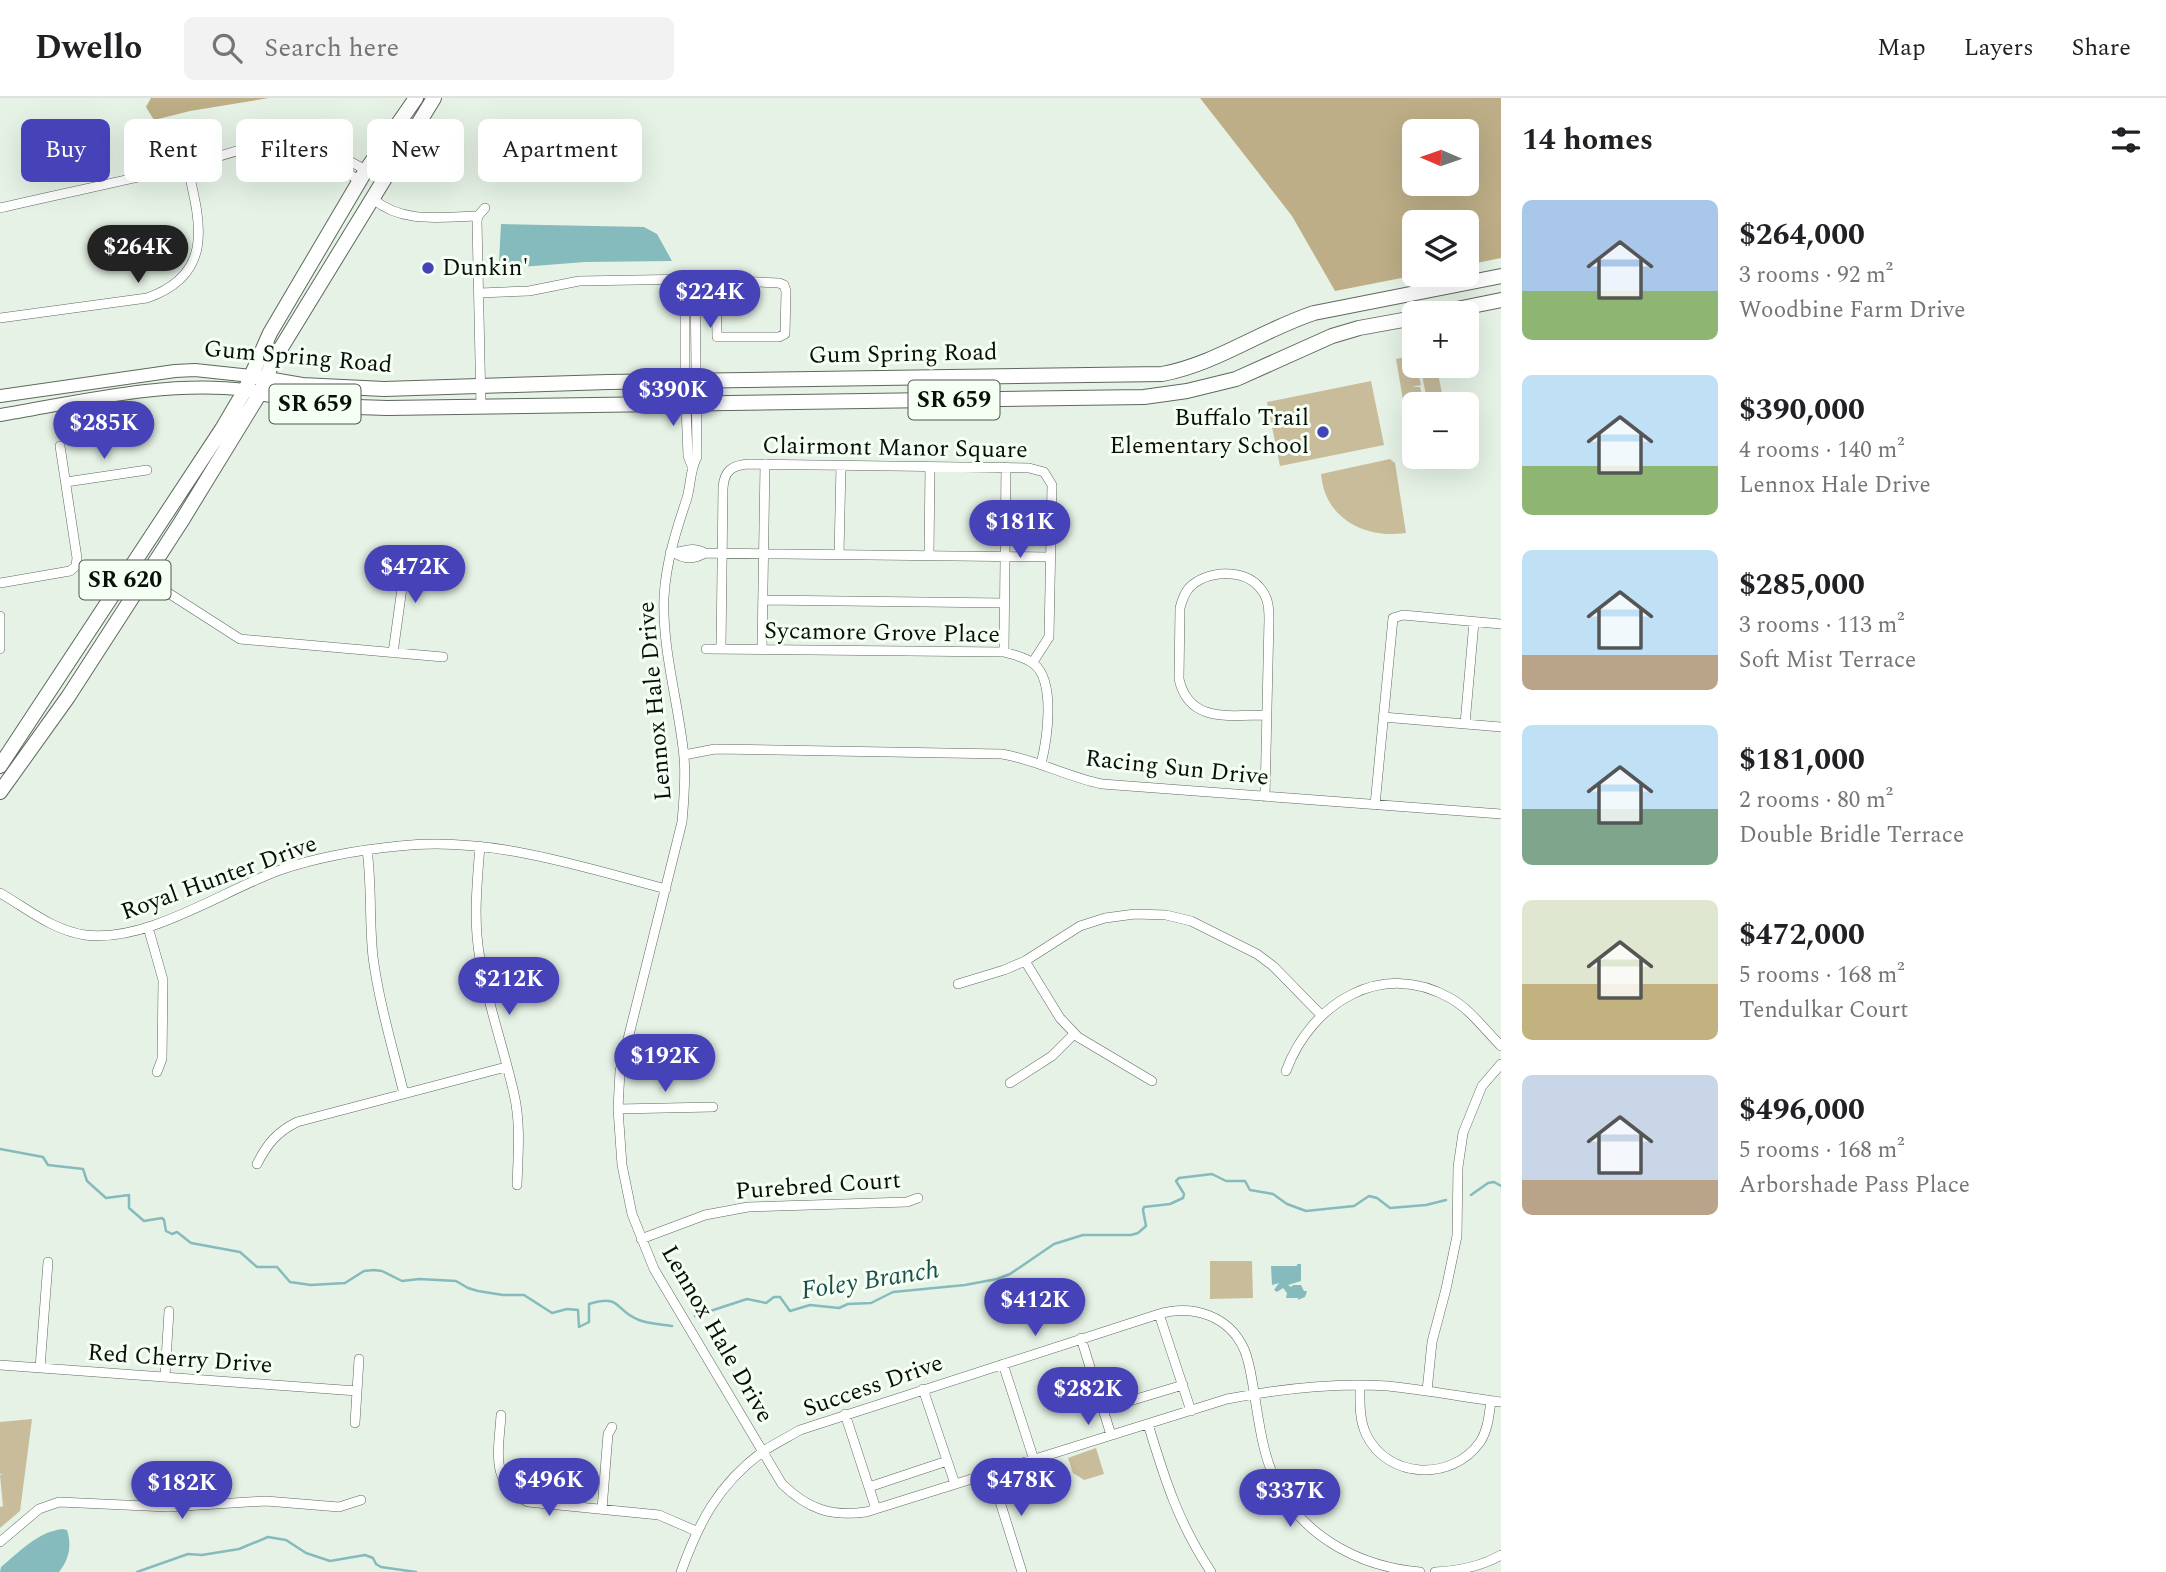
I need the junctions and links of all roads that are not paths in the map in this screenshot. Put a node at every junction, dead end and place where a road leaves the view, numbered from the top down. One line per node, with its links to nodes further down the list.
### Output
1 (416, 98): 4 (main road, SR 620); 7 (main road)
2 (434, 98): 7 (main road, SR 620)
3 (222, 156): 4 (street)
4 (363, 175): 20 (main road, SR 620)
5 (124, 179): 8 (street)
6 (191, 182): 17 (street)
7 (373, 199): 10 (street); 20 (main road, SR 620)
8 (0, 208)
9 (485, 208): 10 (street)
10 (478, 216): 14 (street)
11 (1501, 276): 19 (main road, Gum Spring Road / SR 659)
12 (690, 279): 13 (street); 14 (street); 19 (street, Lennox Hale Drive)
13 (716, 280): 13 (street)
14 (480, 293): 21 (street)
15 (1501, 300): 16 (main road)
16 (1479, 304)
17 (0, 318)
18 (1402, 320): 24 (main road, Gum Spring Road / SR 659)
19 (690, 381): 21 (main road, Gum Spring Road / SR 659); 24 (street, Lennox Hale Drive)
20 (254, 382): 21 (main road, Gum Spring Road / SR 659); 22 (main road); 23 (main road, Gum Spring Road / SR 659); 26 (main road, Gum Spring Road / SR 659); 34 (main road, SR 620)
21 (481, 386): 25 (street)
22 (260, 393): 25 (main road, Gum Spring Road / SR 659); 43 (main road)
23 (0, 396)
24 (691, 404): 25 (main road, Gum Spring Road / SR 659); 36 (street, Lennox Hale Drive)
25 (481, 407)
26 (0, 415)
27 (60, 446): 33 (street)
28 (765, 464): 29 (street, Clairmont Manor Square); 37 (street, Clairmont Manor Square); 38 (street)
29 (841, 466): 30 (street, Clairmont Manor Square); 39 (street)
30 (930, 467): 31 (street, Clairmont Manor Square); 40 (street)
31 (1006, 467): 41 (street); 42 (street, Clairmont Manor Square)
32 (147, 470): 33 (street)
33 (66, 482): 44 (street)
34 (169, 511): 43 (main road); 50 (main road, SR 620)
35 (407, 552): 56 (street)
36 (672, 553): 37 (street); 64 (street, Lennox Hale Drive)
37 (722, 554): 38 (street); 53 (street, Clairmont Manor Square)
38 (763, 554): 39 (street); 45 (street)
39 (839, 554): 40 (street)
40 (929, 555): 41 (street)
41 (1006, 556): 42 (street); 46 (street)
42 (1050, 558): 58 (street, Clairmont Manor Square)
43 (145, 578): 56 (street); 59 (main road)
44 (0, 583)
45 (763, 600): 46 (street); 54 (street)
46 (1004, 603): 55 (street)
47 (0, 615): 51 (street)
48 (1474, 622): 49 (street); 61 (street); 62 (street)
49 (1501, 624)
50 (93, 627): 59 (main road); 66 (main road, SR 620)
51 (0, 649)
52 (706, 649): 53 (street, Sycamore Grove Place)
53 (721, 649): 54 (street, Sycamore Grove Place)
54 (762, 649): 55 (street, Sycamore Grove Place)
55 (1004, 652): 58 (street, Sycamore Grove Place)
56 (393, 653): 57 (street)
57 (443, 657)
58 (1033, 662): 65 (street, Sycamore Grove Place)
59 (68, 697): 67 (main road)
60 (1267, 715): 60 (street); 68 (street)
61 (1383, 717): 62 (street); 69 (street)
62 (1465, 724): 63 (street)
63 (1501, 727)
64 (684, 755): 65 (street, Racing Sun Drive); 73 (street, Lennox Hale Drive)
65 (1041, 764): 68 (street, Racing Sun Drive)
66 (0, 766)
67 (0, 792)
68 (1265, 797): 69 (street, Racing Sun Drive)
69 (1375, 805): 70 (street, Racing Sun Drive)
70 (1501, 814)
71 (480, 846): 72 (street, Royal Hunter Drive); 73 (street, Royal Hunter Drive); 82 (street)
72 (367, 850): 75 (street, Royal Hunter Drive); 87 (street)
73 (666, 889): 89 (street, Lennox Hale Drive)
74 (0, 893): 75 (street, Royal Hunter Drive)
75 (148, 927): 84 (street)
76 (1025, 961): 77 (street); 78 (street); 79 (street)
77 (958, 984)
78 (1321, 1015): 80 (street); 83 (street)
79 (1074, 1034): 85 (street); 86 (street)
80 (1501, 1046)
81 (1501, 1064): 107 (street)
82 (506, 1067): 87 (street); 91 (street)
83 (1286, 1071)
84 (157, 1072)
85 (1153, 1081)
86 (1010, 1083)
87 (404, 1094): 90 (street)
88 (713, 1107): 89 (street)
89 (618, 1109): 93 (street, Lennox Hale Drive)
90 (257, 1164)
91 (517, 1185)
92 (918, 1198): 93 (street, Purebred Court)
93 (641, 1239): 118 (street, Lennox Hale Drive)
94 (48, 1262): 101 (street)
95 (169, 1311): 102 (street)
96 (1159, 1314): 97 (street, Success Drive); 103 (street); 108 (street, Success Drive)
97 (1081, 1338): 99 (street, Success Drive); 110 (street)
98 (359, 1359): 106 (street)
99 (1003, 1364): 105 (street, Success Drive); 119 (street)
100 (0, 1365): 101 (street, Red Cherry Drive)
101 (40, 1368): 102 (street, Red Cherry Drive)
102 (164, 1376): 106 (street, Red Cherry Drive)
103 (1183, 1385): 110 (street); 111 (street)
104 (1360, 1386): 107 (street, Lennox Hale Drive); 108 (street, Lennox Hale Drive); 109 (street)
105 (923, 1389): 112 (street, Success Drive); 120 (street)
106 (357, 1391): 114 (street)
107 (1427, 1391): 109 (street, Lennox Hale Drive)
108 (1254, 1394): 111 (street, Lennox Hale Drive); 133 (street, Success Drive)
109 (1496, 1401)
110 (1103, 1409): 117 (street)
111 (1191, 1410): 115 (street, Lennox Hale Drive)
112 (845, 1414): 118 (street, Success Drive); 123 (street)
113 (501, 1415): 125 (street)
114 (355, 1423)
115 (1147, 1424): 117 (street, Lennox Hale Drive); 132 (street)
116 (612, 1427): 125 (street)
117 (1111, 1435): 119 (street, Lennox Hale Drive)
118 (763, 1451): 126 (street, Lennox Hale Drive); 127 (street, Success Drive)
119 (1034, 1460): 121 (street, Lennox Hale Drive)
120 (947, 1461): 122 (street); 123 (street)
121 (991, 1473): 122 (street, Lennox Hale Drive); 131 (street)
122 (955, 1484): 126 (street, Lennox Hale Drive)
123 (869, 1487): 126 (street)
124 (360, 1500): 128 (street)
125 (602, 1509): 127 (street)
126 (877, 1509)
127 (696, 1531): 130 (street, Success Drive)
128 (0, 1542)
129 (1501, 1555): 135 (street)
130 (681, 1572)
131 (1022, 1572)
132 (1211, 1572)
133 (1420, 1572)
134 (1435, 1572): 135 (street)
135 (1456, 1572)

